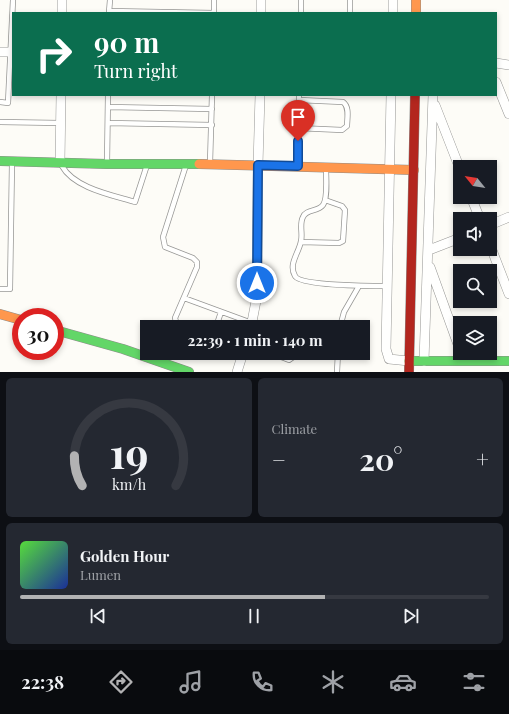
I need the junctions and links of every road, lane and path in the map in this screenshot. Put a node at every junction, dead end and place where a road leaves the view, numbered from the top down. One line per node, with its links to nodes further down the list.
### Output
1 (13, 0): 10 (lane)
2 (62, 0): 11 (street)
3 (110, 0): 12 (lane)
4 (214, 0): 13 (lane)
5 (261, 0): 14 (street)
6 (301, 0): 15 (lane)
7 (350, 0): 16 (lane)
8 (393, 0): 17 (street)
9 (416, 0): 18 (street)
10 (13, 12)
11 (62, 12)
12 (109, 12)
13 (214, 12)
14 (261, 12)
15 (301, 12)
16 (350, 12)
17 (393, 12)
18 (416, 12)
19 (0, 52): 20 (street)
20 (12, 52): 32 (lane)
21 (497, 63): 22 (street)
22 (509, 65)
23 (497, 84): 35 (street)
24 (61, 96): 37 (street)
25 (108, 96): 33 (lane)
26 (212, 96): 34 (lane)
27 (260, 96): 49 (street)
28 (391, 96): 52 (street)
29 (415, 96): 53 (street)
30 (433, 97): 41 (street); 59 (street)
31 (299, 98): 40 (lane); 40 (lane)
32 (0, 102)
33 (108, 107): 34 (lane); 38 (lane)
34 (212, 109): 39 (lane)
35 (509, 114)
36 (0, 122): 37 (lane)
37 (60, 123): 44 (street)
38 (108, 123): 39 (lane); 45 (lane)
39 (212, 125): 48 (lane)
40 (298, 128): 50 (lane)
41 (457, 160)
42 (0, 161): 43 (street)
43 (12, 161): 44 (street); 64 (lane)
44 (60, 162): 45 (street); 46 (lane)
45 (107, 164): 46 (street)
46 (148, 164): 47 (street)
47 (187, 164): 48 (street); 66 (lane)
48 (210, 164): 49 (street)
49 (258, 165): 50 (street); 73 (street)
50 (298, 166): 51 (street)
51 (326, 167): 52 (street); 54 (lane)
52 (390, 168): 53 (street); 63 (street)
53 (414, 170): 82 (street)
54 (325, 200): 58 (lane); 58 (lane)
55 (509, 217): 56 (street)
56 (497, 222)
57 (453, 241): 59 (street)
58 (301, 242): 62 (lane)
59 (429, 250): 61 (street)
60 (494, 256): 65 (street)
61 (428, 262): 75 (street); 83 (street)
62 (358, 286): 63 (lane); 74 (lane)
63 (387, 286): 82 (street)
64 (0, 289)
65 (509, 294)
66 (184, 298): 67 (lane); 70 (lane)
67 (221, 312): 71 (lane); 72 (lane)
68 (0, 314): 69 (street)
69 (12, 317)
70 (175, 320)
71 (218, 320)
72 (239, 320)
73 (252, 320)
74 (342, 320)
75 (453, 330)
76 (64, 333): 84 (street)
77 (453, 356): 83 (street)
78 (497, 359): 81 (street)
79 (241, 360): 85 (street)
80 (338, 360): 86 (lane)
81 (509, 360)
82 (409, 361): 83 (street); 87 (street)
83 (424, 361)
84 (189, 372)
85 (237, 372)
86 (337, 372)
87 (408, 372)

